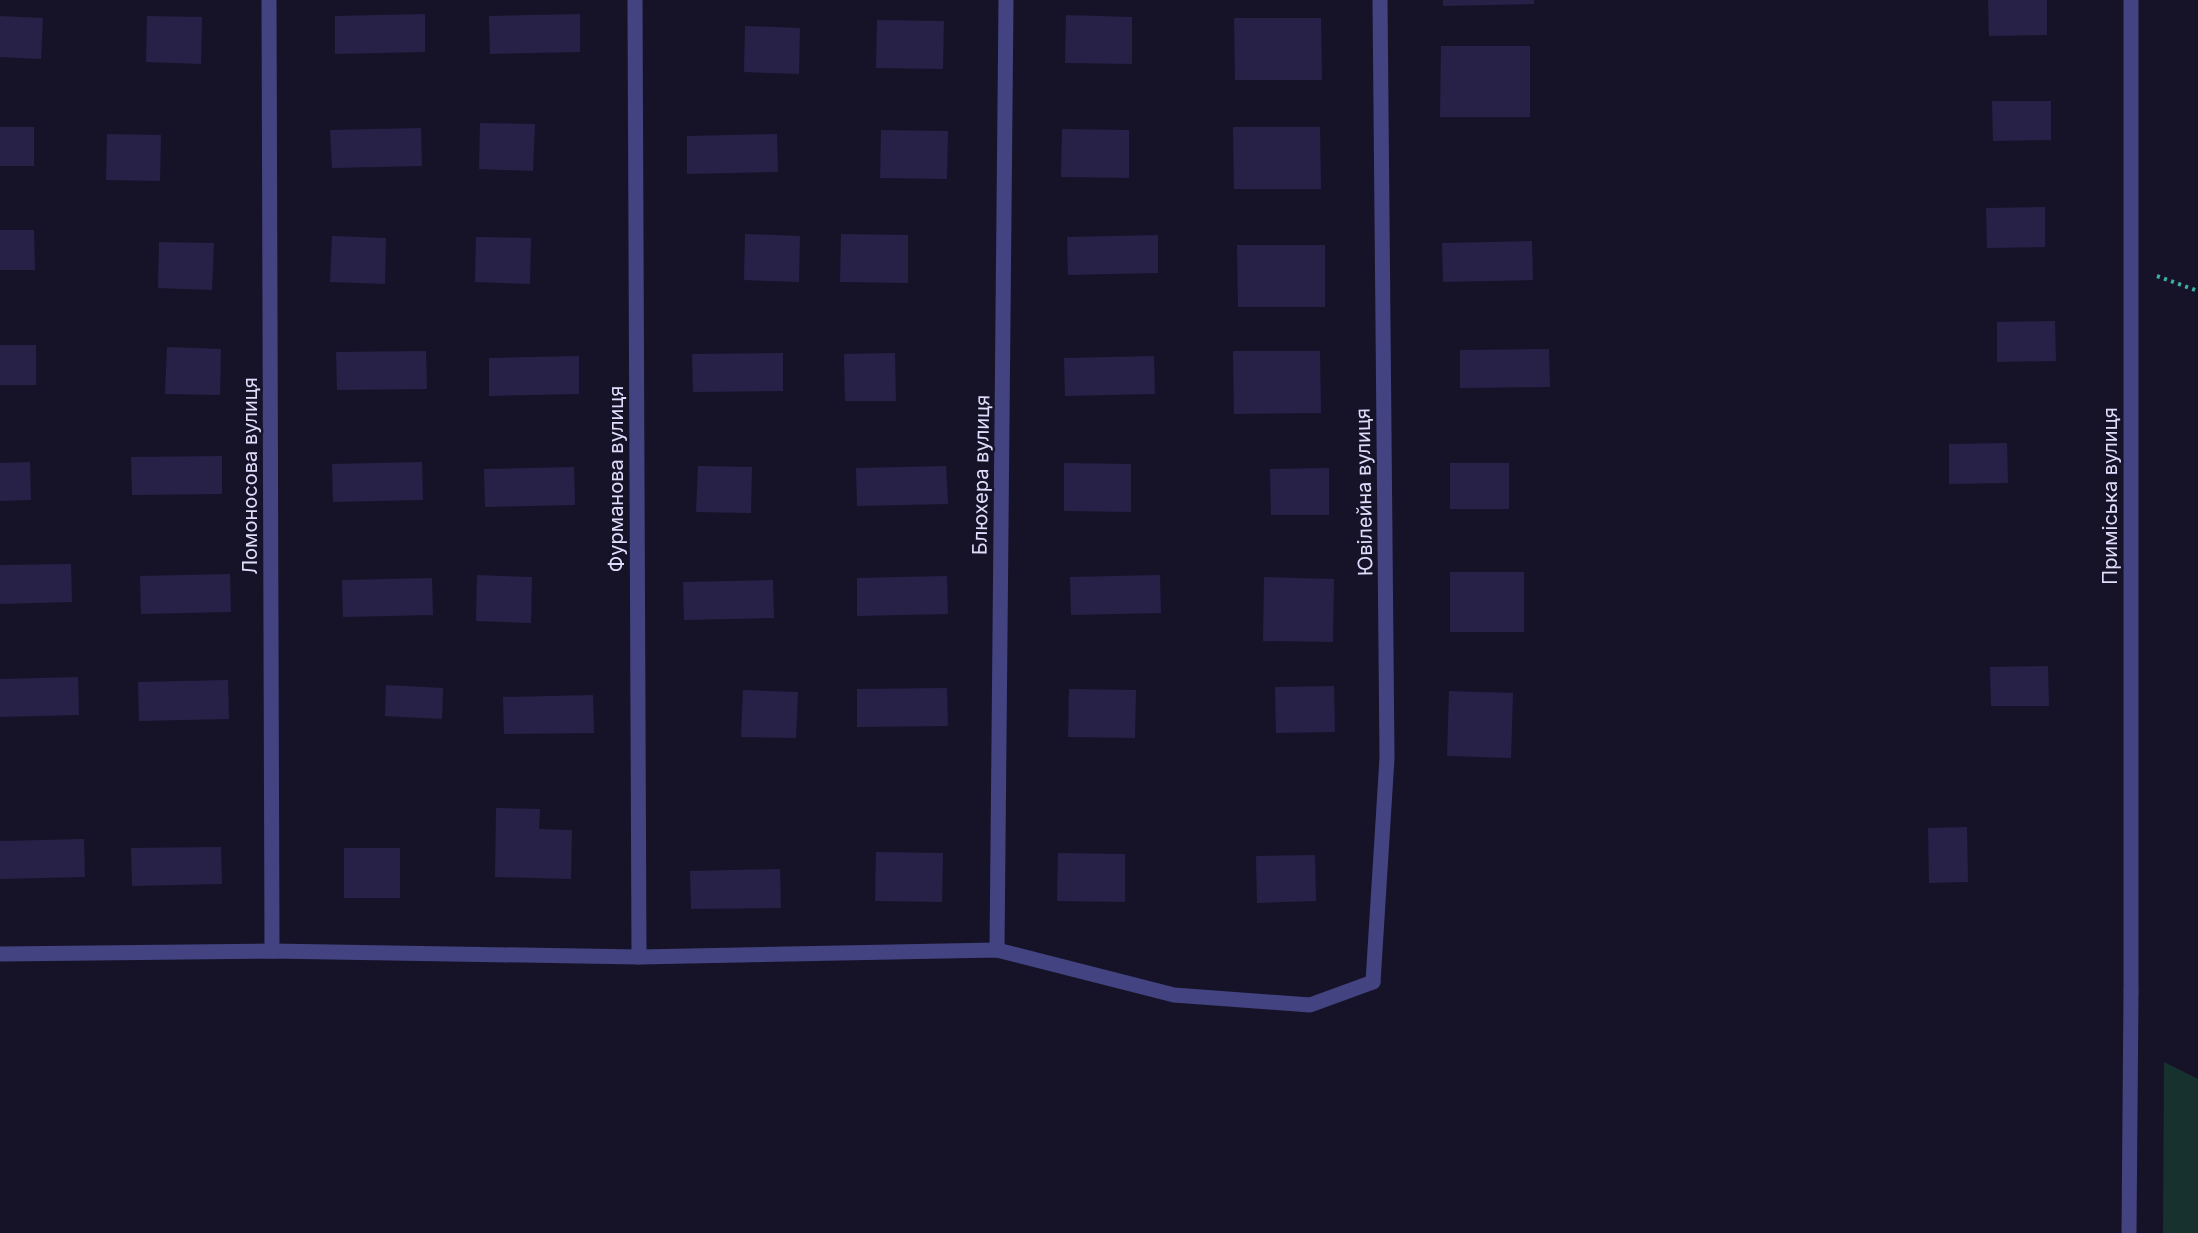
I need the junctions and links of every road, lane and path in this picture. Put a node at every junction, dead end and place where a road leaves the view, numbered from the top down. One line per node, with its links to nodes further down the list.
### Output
1 (269, 0): 9 (street, Ломоносова вулиця)
2 (635, 0): 11 (street, Фурманова вулиця)
3 (1006, 0): 8 (street, Блюхера вулиця)
4 (1380, 0): 8 (street, Ювілейна вулиця)
5 (2131, 0): 6 (street, Приміська вулиця)
6 (2131, 267): 7 (path); 12 (street, Приміська вулиця)
7 (2198, 291)
8 (997, 950): 11 (street)
9 (272, 951): 10 (street); 11 (street)
10 (0, 954)
11 (639, 957)
12 (2129, 1233)

